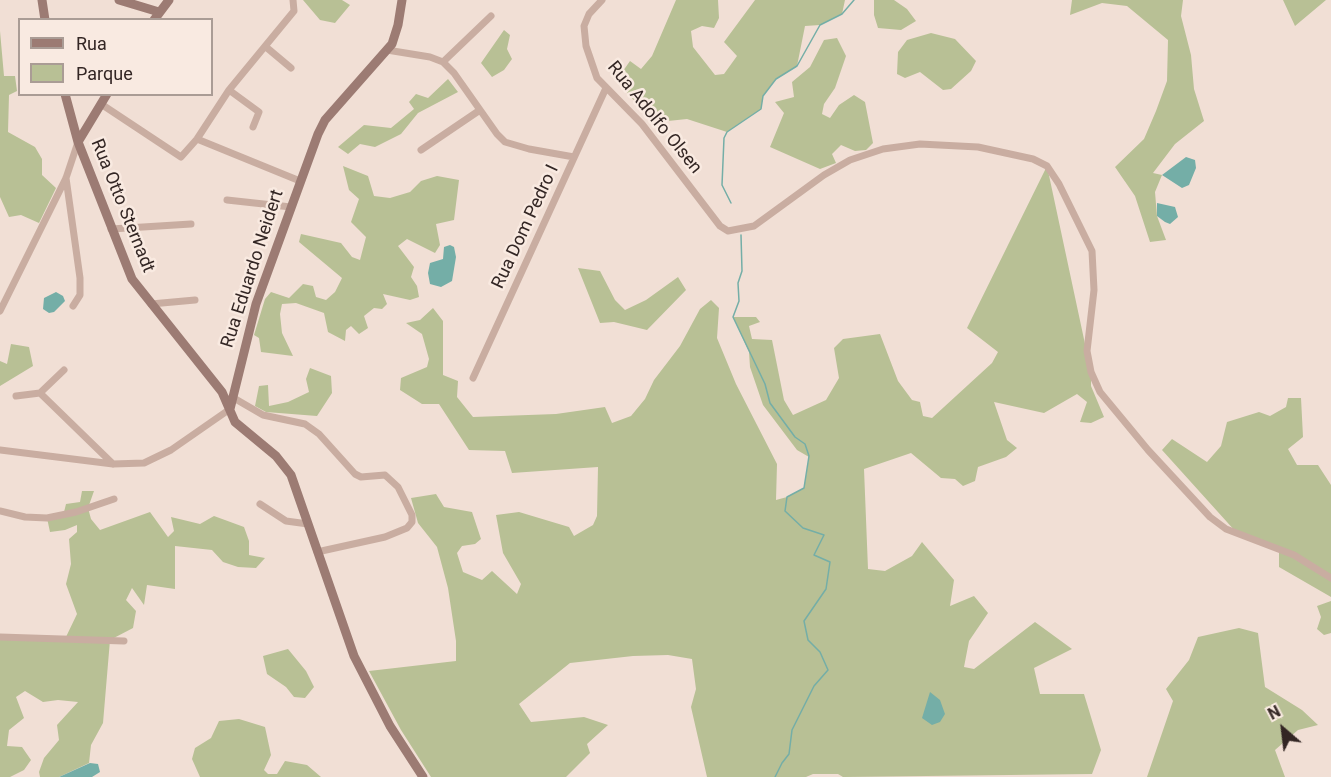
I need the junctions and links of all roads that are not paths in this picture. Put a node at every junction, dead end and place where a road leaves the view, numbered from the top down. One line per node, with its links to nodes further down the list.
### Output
1 (42, 0): 9 (main road)
2 (119, 0): 7 (main road)
3 (169, 0): 7 (main road)
4 (293, 0): 10 (street)
5 (402, 0): 11 (main road, Rua Eduardo Neidert)
6 (602, 0): 14 (street, Rua Adolfo Olsen)
7 (157, 16)
8 (491, 16): 12 (street)
9 (45, 18)
10 (266, 47): 13 (street); 15 (street)
11 (387, 50): 12 (street); 26 (main road, Rua Eduardo Neidert)
12 (443, 62): 19 (street)
13 (291, 68)
14 (606, 88): 24 (street, Rua Dom Pedro I); 49 (street, Rua Adolfo Olsen)
15 (230, 90): 20 (street); 21 (street)
16 (66, 96): 22 (main road, Rua Otto Sternadt)
17 (106, 96): 18 (main road)
18 (101, 104): 21 (street); 22 (main road)
19 (480, 110): 23 (street); 24 (street)
20 (253, 126)
21 (197, 139): 26 (street)
22 (78, 142): 25 (street); 30 (main road, Rua Otto Sternadt)
23 (421, 150)
24 (574, 157): 37 (street, Rua Dom Pedro I)
25 (66, 178): 32 (street); 34 (street)
26 (300, 181): 28 (main road, Rua Eduardo Neidert)
27 (227, 200): 28 (street)
28 (291, 207): 40 (main road, Rua Eduardo Neidert)
29 (191, 224): 30 (street)
30 (111, 229): 33 (main road, Rua Otto Sternadt)
31 (195, 300): 33 (street)
32 (2, 302): 35 (street)
33 (150, 304): 41 (main road, Rua Otto Sternadt)
34 (73, 306)
35 (0, 311)
36 (64, 370): 38 (street)
37 (473, 378)
38 (40, 393): 39 (street); 43 (street)
39 (16, 396)
40 (232, 397): 41 (main road, Rua Eduardo Neidert); 48 (street)
41 (230, 408): 43 (street); 47 (main road)
42 (0, 450): 43 (street)
43 (113, 464)
44 (114, 499): 46 (street)
45 (260, 504): 47 (street)
46 (0, 511)
47 (308, 525): 48 (main road)
48 (317, 552): 52 (main road)
49 (1331, 578)
50 (0, 637): 51 (street)
51 (124, 641)
52 (423, 777)

